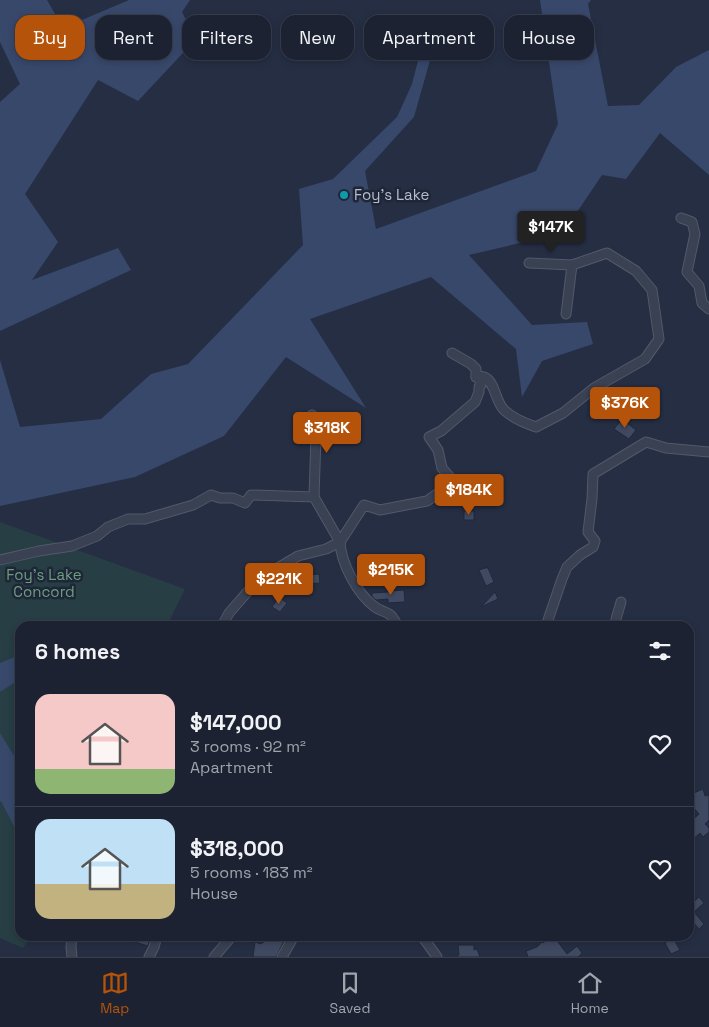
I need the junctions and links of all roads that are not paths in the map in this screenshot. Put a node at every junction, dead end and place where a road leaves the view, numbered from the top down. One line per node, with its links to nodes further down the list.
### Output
1 (681, 218): 4 (street)
2 (529, 264): 3 (street)
3 (572, 265): 5 (street); 7 (street)
4 (709, 309)
5 (566, 314)
6 (452, 353): 7 (street)
7 (476, 376): 11 (street)
8 (312, 415): 10 (street)
9 (709, 452): 16 (street)
10 (314, 497): 11 (street); 12 (street)
11 (340, 542): 14 (street); 15 (street)
12 (0, 560)
13 (622, 602): 17 (street)
14 (225, 621)
15 (395, 621)
16 (548, 621)
17 (616, 621)
18 (72, 941): 23 (street)
19 (156, 941): 24 (street)
20 (228, 941): 25 (street)
21 (291, 941): 26 (street)
22 (425, 941): 27 (street)
23 (72, 957)
24 (149, 957)
25 (214, 957)
26 (282, 957)
27 (436, 957)

